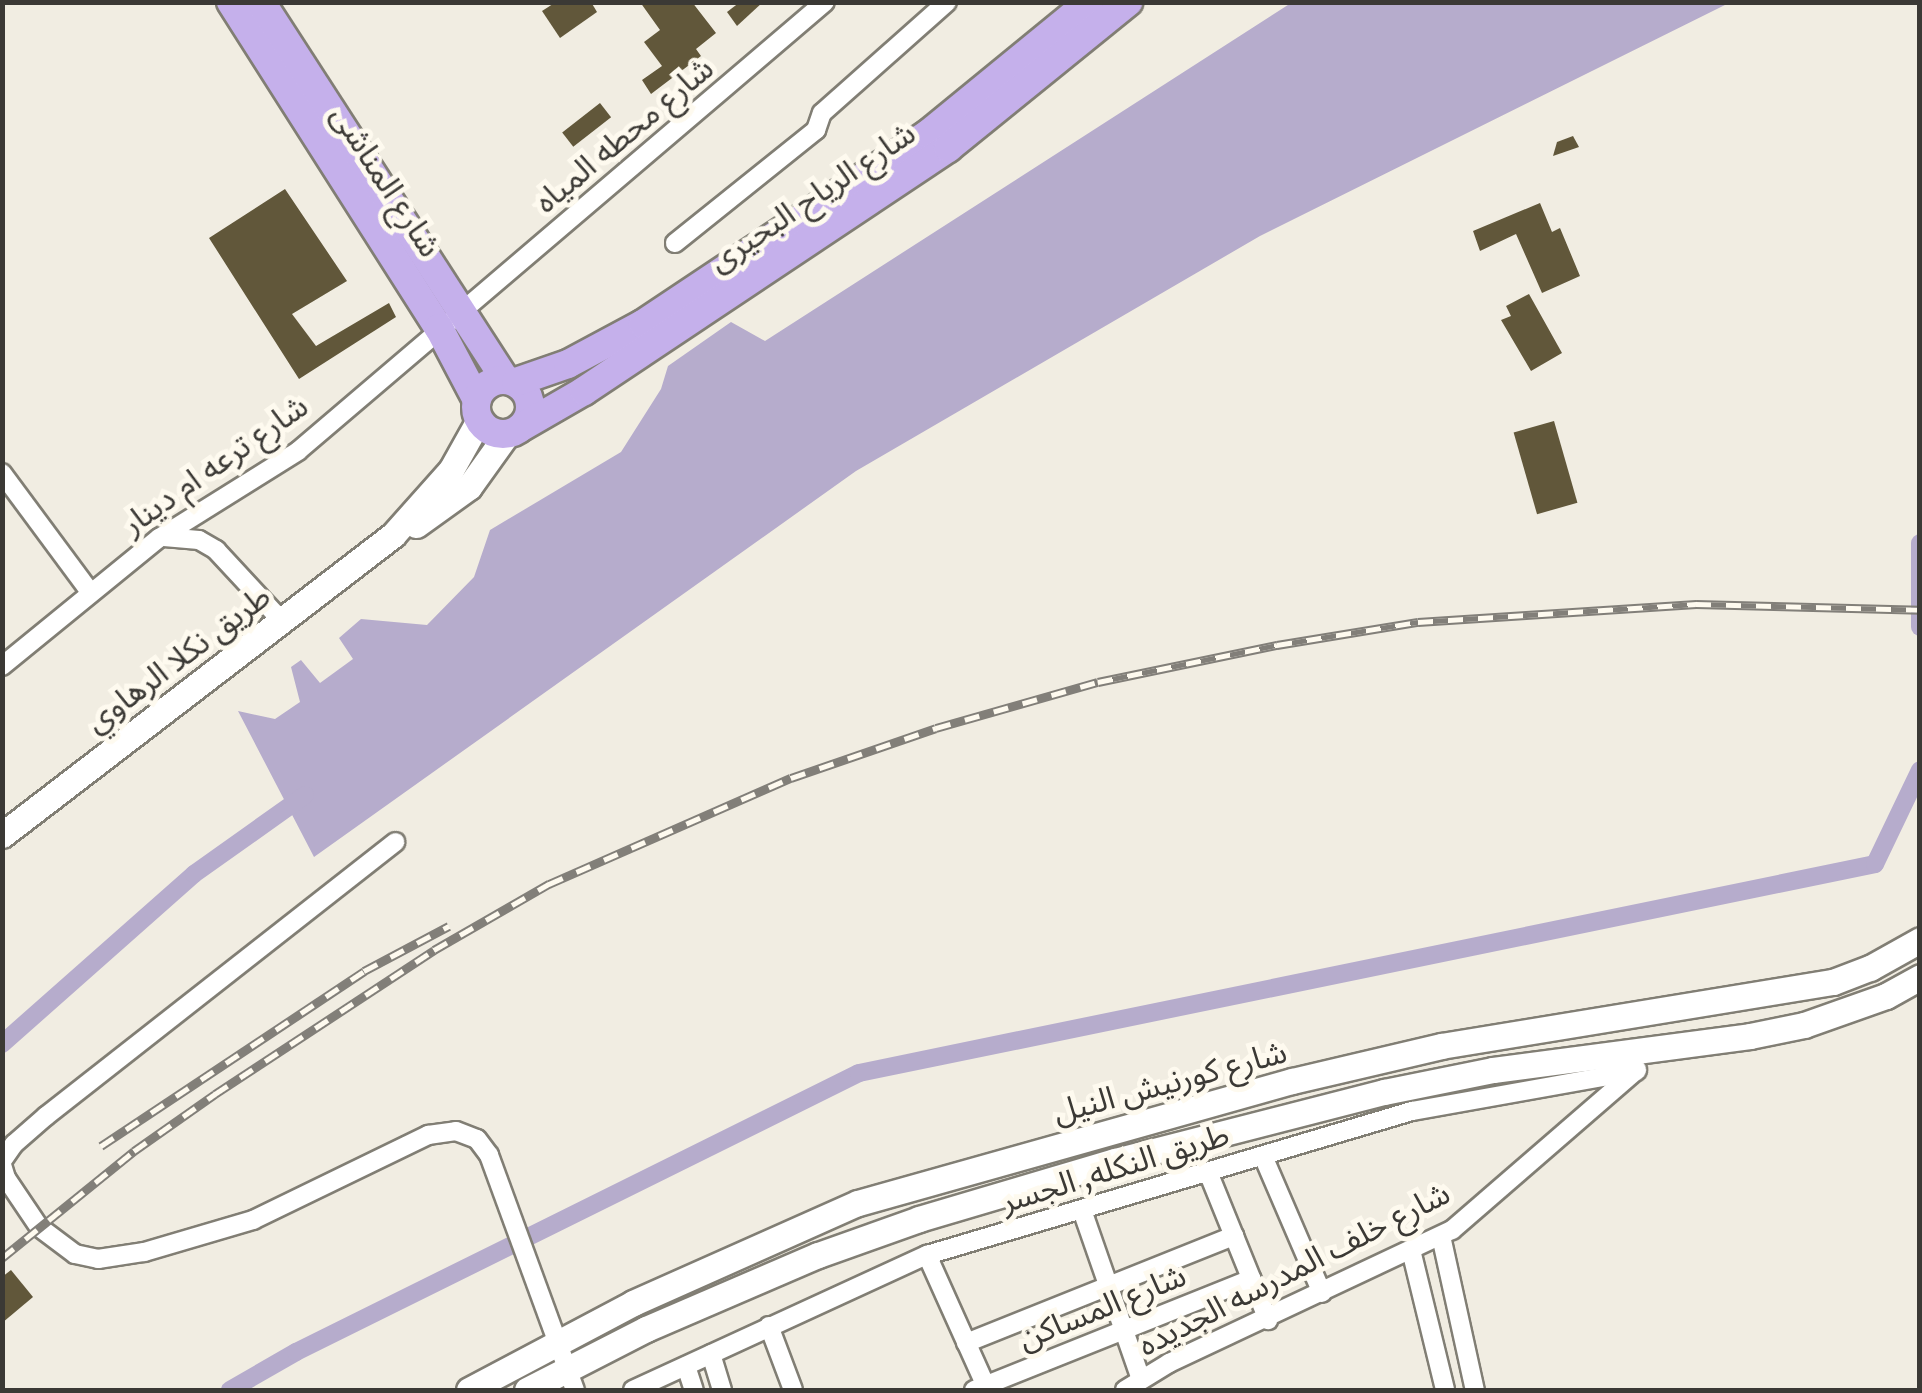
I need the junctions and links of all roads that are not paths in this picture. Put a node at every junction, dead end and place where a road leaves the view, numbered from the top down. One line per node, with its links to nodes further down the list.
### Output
1 (230, 2): 8 (main road, شارع المناشى)
2 (260, 2): 8 (main road, شارع المناشى)
3 (825, 2): 8 (street, شارع محطه المياه)
4 (947, 2): 7 (street)
5 (1128, 2): 11 (main road, شارع الرياح البحيرى)
6 (1072, 8): 9 (main road, شارع الرياح البحيرى)
7 (675, 243)
8 (450, 320): 10 (main road, شارع المناشى); 12 (main road, شارع المناشى); 16 (street, شارع ترعه ام دينار)
9 (568, 364): 10 (main road, شارع الرياح البحيرى); 11 (main road)
10 (511, 381): 12 (main road); 13 (main road)
11 (584, 392): 13 (main road, شارع الرياح البحيرى)
12 (478, 410): 13 (main road); 15 (main road, طريق نكلا الرهاوي)
13 (514, 431): 15 (main road, طريق نكلا الرهاوي)
14 (2, 473): 17 (street)
15 (393, 536): 18 (main road, طريق نكلا الرهاوي)
16 (158, 538): 17 (street, شارع ترعه ام دينار); 18 (street)
17 (90, 592): 19 (street, شارع ترعه ام دينار)
18 (282, 622): 20 (main road, طريق نكلا الرهاوي)
19 (2, 666)
20 (2, 835)
21 (396, 842): 27 (street)
22 (1920, 940): 40 (main road, شارع كورنيش النيل)
23 (1920, 977): 24 (main road, شارع كورنيش النيل)
24 (1672, 1046): 25 (street, شارع خلف المدرسه الجديده); 45 (main road, شارع كورنيش النيل)
25 (1636, 1071): 26 (street, طريق النكله, الجسر); 31 (street, شارع خلف المدرسه الجديده)
26 (1263, 1156): 28 (street, طريق النكله, الجسر); 36 (street)
27 (2, 1163): 40 (street)
28 (1208, 1172): 29 (street, طريق النكله, الجسر); 30 (street)
29 (1082, 1210): 33 (street, طريق النكله, الجسر); 35 (street)
30 (1234, 1236): 34 (street); 35 (street)
31 (1441, 1236): 32 (street, شارع خلف المدرسه الجديده); 55 (street)
32 (1411, 1250): 36 (street, شارع خلف المدرسه الجديده); 54 (street)
33 (928, 1255): 38 (street, طريق النكله, الجسر); 41 (street)
34 (1252, 1279): 37 (street); 39 (street, شارع المساكن)
35 (1107, 1285): 39 (street); 41 (street)
36 (1322, 1293): 37 (street, شارع خلف المدرسه الجديده)
37 (1268, 1320): 44 (street, شارع خلف المدرسه الجديده)
38 (769, 1326): 42 (street, طريق النكله, الجسر); 52 (street)
39 (1124, 1330): 44 (street); 46 (street, شارع المساكن)
40 (559, 1341): 45 (street); 47 (main road, شارع كورنيش النيل)
41 (966, 1344): 46 (street)
42 (711, 1354): 43 (street, طريق النكله, الجسر); 51 (street)
43 (686, 1366): 49 (street, طريق النكله, الجسر); 50 (street)
44 (1141, 1379): 53 (street, شارع خلف المدرسه الجديده)
45 (572, 1380): 48 (main road, شارع كورنيش النيل)
46 (980, 1388)
47 (469, 1390)
48 (527, 1390)
49 (633, 1390)
50 (694, 1390)
51 (722, 1390)
52 (793, 1390)
53 (1125, 1390)
54 (1444, 1390)
55 (1475, 1390)

